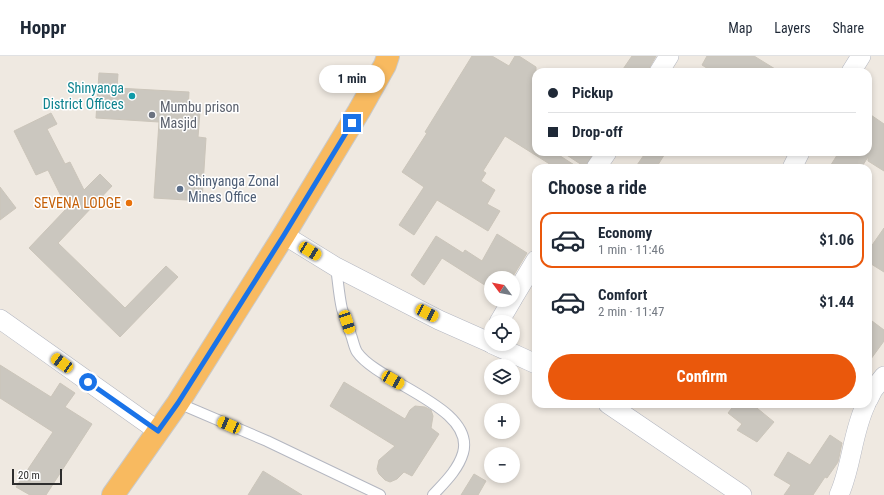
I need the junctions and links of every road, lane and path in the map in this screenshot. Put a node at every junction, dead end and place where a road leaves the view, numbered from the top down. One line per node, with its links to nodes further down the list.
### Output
1 (388, 56): 6 (highway)
2 (669, 56): 4 (street)
3 (861, 56): 5 (street)
4 (662, 68)
5 (854, 68)
6 (284, 235): 8 (street); 14 (highway)
7 (532, 266): 9 (street)
8 (336, 267): 11 (street); 20 (lane)
9 (520, 286)
10 (0, 319): 17 (street)
11 (484, 338)
12 (510, 351): 13 (street)
13 (532, 362)
14 (178, 403): 17 (highway); 19 (lane)
15 (614, 408): 21 (street)
16 (866, 408): 22 (street)
17 (158, 431): 18 (highway)
18 (114, 495)
19 (380, 495)
20 (433, 495)
21 (742, 495)
22 (839, 495)

